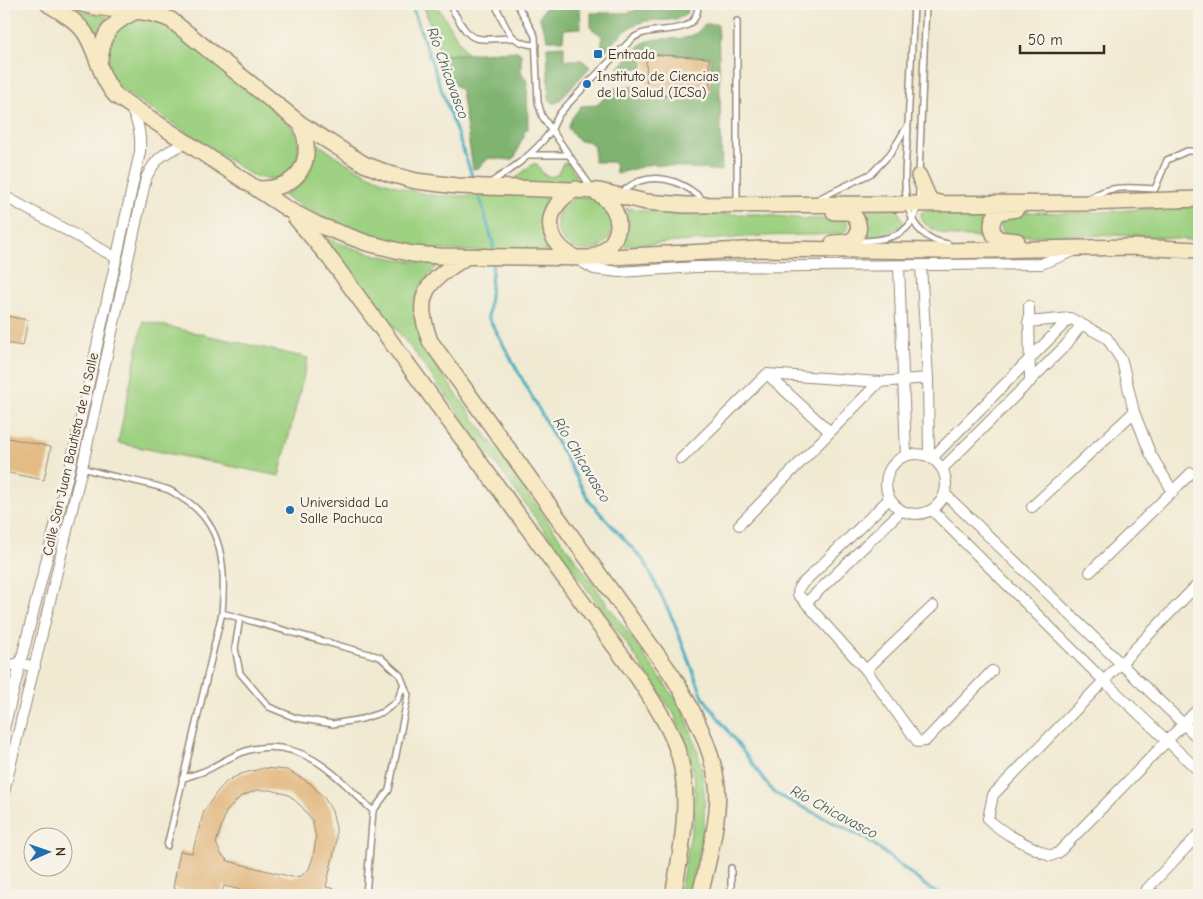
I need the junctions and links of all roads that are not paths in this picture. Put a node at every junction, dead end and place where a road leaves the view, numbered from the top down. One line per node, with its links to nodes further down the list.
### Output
1 (48, 4): 13 (main road)
2 (82, 4): 9 (main road)
3 (450, 4): 11 (lane)
4 (496, 4): 11 (lane)
5 (517, 4): 12 (lane)
6 (698, 4): 17 (lane)
7 (914, 4): 16 (lane)
8 (926, 4): 22 (lane)
9 (135, 12): 13 (main road); 15 (main road)
10 (736, 21): 36 (lane)
11 (514, 38): 12 (lane)
12 (536, 45): 17 (lane)
13 (99, 68): 14 (main road)
14 (128, 104): 18 (main road); 45 (street, Calle San Juan Bautista de la Salle)
15 (301, 124): 23 (main road); 24 (main road)
16 (908, 124): 31 (lane); 34 (lane)
17 (551, 131): 20 (lane); 21 (lane)
18 (188, 143): 24 (main road); 68 (street, Calle San Juan Bautista de la Salle)
19 (1199, 151): 28 (lane)
20 (530, 155): 21 (lane); 23 (lane)
21 (569, 155): 26 (lane)
22 (919, 176): 31 (lane); 32 (main road)
23 (482, 186): 25 (main road)
24 (258, 189): 38 (main road)
25 (576, 189): 26 (main road); 47 (main road)
26 (594, 191): 27 (main road); 48 (main road)
27 (616, 195): 35 (main road); 35 (lane)
28 (1155, 195): 30 (main road); 33 (main road)
29 (4, 196): 45 (street)
30 (1199, 199)
31 (912, 203): 32 (main road); 34 (main road); 39 (lane); 39 (lane)
32 (941, 203): 33 (main road)
33 (1085, 203): 41 (main road)
34 (806, 204): 37 (main road)
35 (708, 205): 36 (main road)
36 (737, 205): 37 (main road)
37 (760, 205): 40 (main road)
38 (289, 210): 46 (main road); 107 (main road)
39 (913, 219): 40 (lane); 43 (lane)
40 (850, 241): 42 (main road)
41 (1084, 247): 43 (main road); 44 (main road); 50 (street)
42 (738, 250): 43 (main road); 48 (main road); 51 (street)
43 (978, 250)
44 (1199, 250)
45 (117, 258): 67 (street, Calle San Juan Bautista de la Salle)
46 (466, 258): 47 (main road); 108 (main road)
47 (576, 258): 48 (main road); 51 (street)
48 (592, 258)
49 (899, 266): 50 (street); 51 (street); 59 (street)
50 (921, 266): 58 (street)
51 (738, 267)
52 (1029, 306): 54 (street)
53 (1070, 318): 54 (street); 55 (street); 56 (street)
54 (1028, 322): 56 (street)
55 (1081, 325): 61 (street); 62 (street)
56 (1028, 360): 61 (street); 65 (street)
57 (767, 374): 60 (street); 63 (street); 66 (street)
58 (928, 378): 59 (street); 65 (street)
59 (903, 380): 60 (street); 64 (street)
60 (879, 382): 63 (street)
61 (1030, 382): 69 (street)
62 (1134, 412): 71 (street); 74 (street)
63 (830, 432): 77 (street)
64 (906, 455): 65 (street); 73 (street)
65 (930, 457): 69 (street)
66 (680, 459)
67 (71, 463): 68 (lane); 85 (street, Calle San Juan Bautista de la Salle)
68 (82, 468): 82 (lane); 87 (street, Calle San Juan Bautista de la Salle)
69 (942, 469): 72 (street)
70 (1192, 473): 71 (street)
71 (1172, 492): 78 (street)
72 (945, 494): 75 (street); 84 (street)
73 (889, 499): 76 (street); 80 (street)
74 (1032, 507)
75 (932, 510): 76 (street); 90 (street)
76 (900, 512): 80 (street)
77 (739, 525)
78 (1090, 572)
79 (1199, 583): 84 (street)
80 (806, 603): 88 (street)
81 (933, 606): 88 (street)
82 (222, 613): 83 (lane); 100 (lane)
83 (240, 618): 91 (lane); 91 (lane)
84 (1121, 662): 90 (street); 95 (street)
85 (19, 663): 86 (street); 87 (street); 93 (street, Calle San Juan Bautista de la Salle)
86 (4, 667)
87 (35, 667): 94 (street, Calle San Juan Bautista de la Salle)
88 (866, 670): 89 (street)
89 (992, 671)
90 (1103, 680): 98 (street); 98 (street)
91 (403, 686): 102 (lane)
92 (1199, 708): 95 (street)
93 (5, 716): 94 (street); 96 (street, Calle San Juan Bautista de la Salle)
94 (21, 721): 101 (street, Calle San Juan Bautista de la Salle)
95 (1183, 723): 97 (street); 98 (street)
96 (4, 728)
97 (1199, 739)
98 (1168, 740): 99 (street)
99 (1199, 770)
100 (182, 779): 102 (lane); 104 (lane)
101 (4, 792)
102 (374, 811): 106 (lane)
103 (1199, 834): 110 (street)
104 (167, 846)
105 (731, 868): 109 (lane)
106 (366, 895)
107 (674, 895)
108 (700, 895)
109 (731, 895)
110 (1156, 895)

